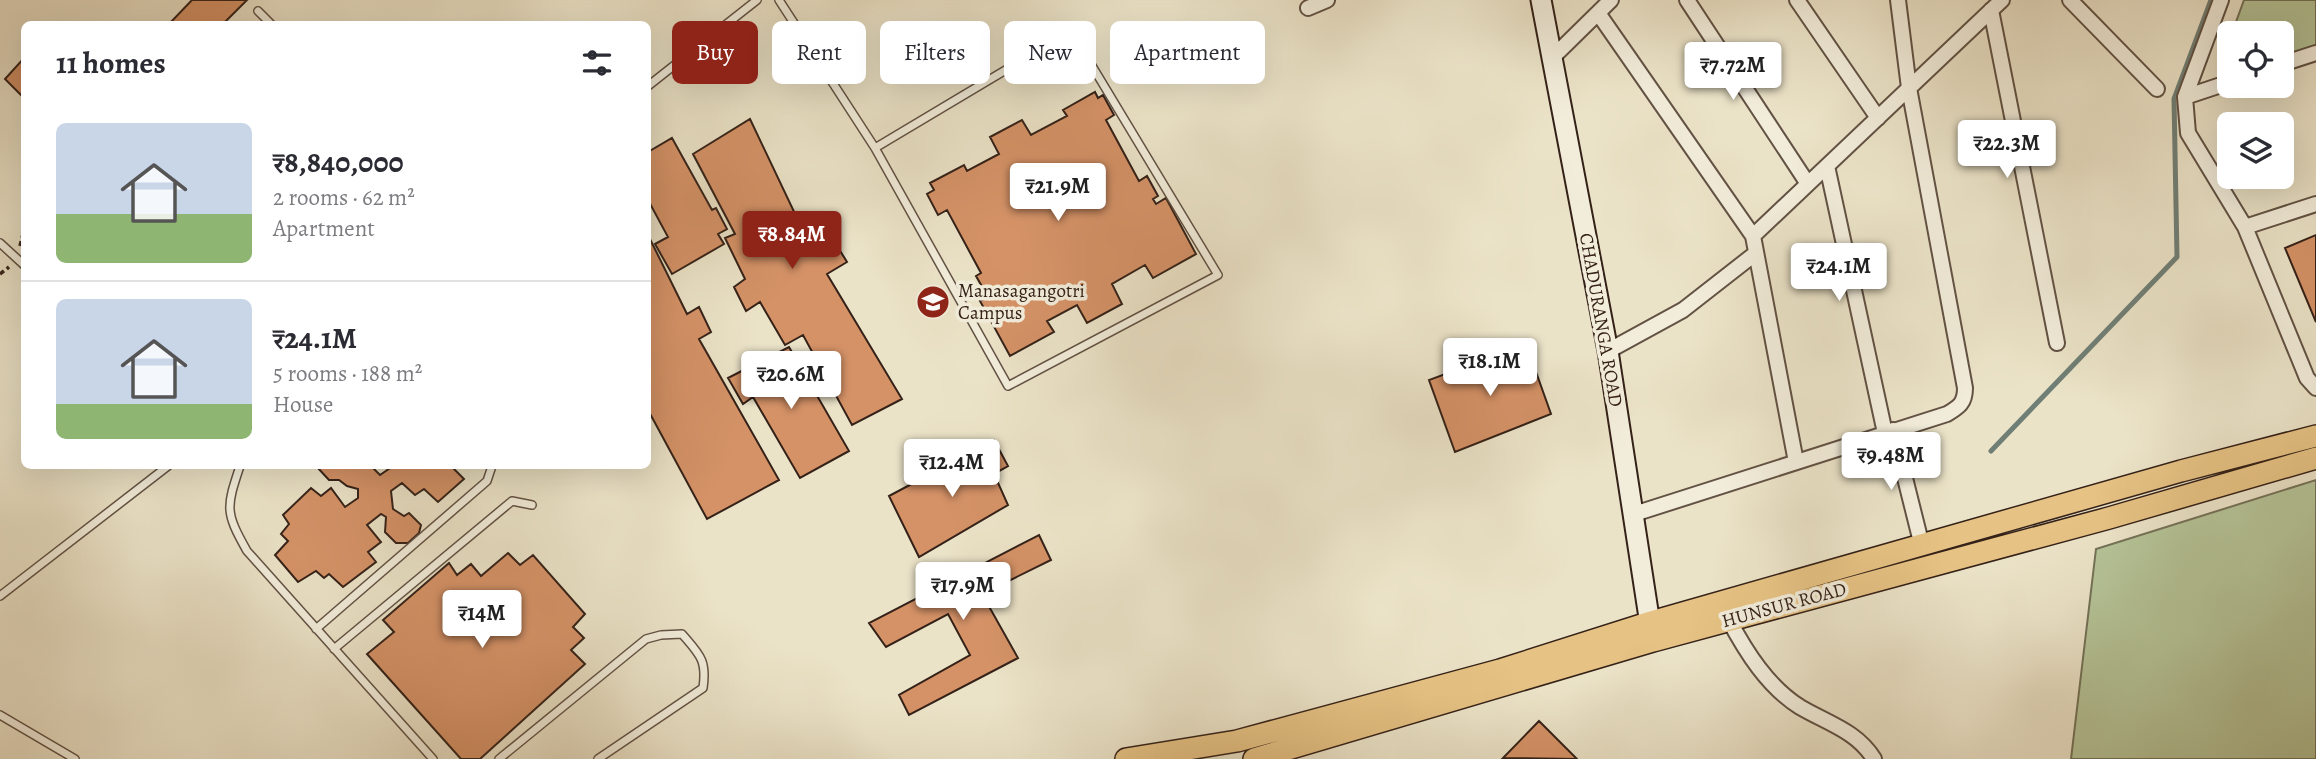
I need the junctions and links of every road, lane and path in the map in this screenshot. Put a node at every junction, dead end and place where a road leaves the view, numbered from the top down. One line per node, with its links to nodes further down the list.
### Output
1 (757, 0): 19 (lane)
2 (779, 0): 25 (lane)
3 (1327, 0): 12 (street)
4 (1541, 0): 17 (street, CHADURANGA ROAD)
5 (1611, 0): 14 (street)
6 (1687, 0): 27 (street)
7 (1797, 0): 24 (street)
8 (1898, 0): 21 (street)
9 (2070, 0): 22 (street)
10 (2221, 0): 23 (street)
11 (1997, 5): 21 (street); 34 (street)
12 (1308, 8)
13 (258, 11): 15 (lane)
14 (1598, 13): 17 (street); 30 (street)
15 (268, 21)
16 (2316, 53): 18 (street)
17 (1553, 57): 35 (street, CHADURANGA ROAD)
18 (2294, 60)
19 (651, 84)
20 (2217, 86): 23 (street)
21 (1909, 88): 24 (street); 37 (street)
22 (2157, 89)
23 (2185, 97): 29 (street)
24 (1878, 118): 26 (street)
25 (875, 148): 25 (lane)
26 (1827, 166): 27 (street); 37 (street)
27 (1808, 184): 30 (street)
28 (2316, 204): 29 (street)
29 (2245, 227): 36 (street)
30 (1753, 236): 32 (street)
31 (0, 243): 33 (lane)
32 (1756, 253): 35 (street); 40 (street)
33 (21, 262)
34 (2057, 343)
35 (1608, 351): 45 (street, CHADURANGA ROAD)
36 (2316, 388)
37 (1889, 431): 40 (street); 46 (street)
38 (2316, 436): 46 (main road)
39 (2316, 458): 48 (main road, HUNSUR ROAD)
40 (1796, 462): 45 (street)
41 (164, 469): 47 (lane)
42 (239, 469): 49 (lane)
43 (491, 469): 49 (lane)
44 (532, 505): 51 (lane)
45 (1634, 514): 50 (street, CHADURANGA ROAD)
46 (1922, 546): 50 (main road)
47 (0, 596)
48 (1729, 620): 50 (main road, HUNSUR ROAD); 59 (street)
49 (316, 629): 51 (lane)
50 (1652, 632): 57 (main road); 58 (main road, HUNSUR ROAD)
51 (334, 649): 55 (lane)
52 (0, 715): 54 (lane)
53 (502, 758): 56 (lane)
54 (75, 759)
55 (433, 759)
56 (597, 759)
57 (1126, 759)
58 (1254, 759)
59 (1874, 759)

